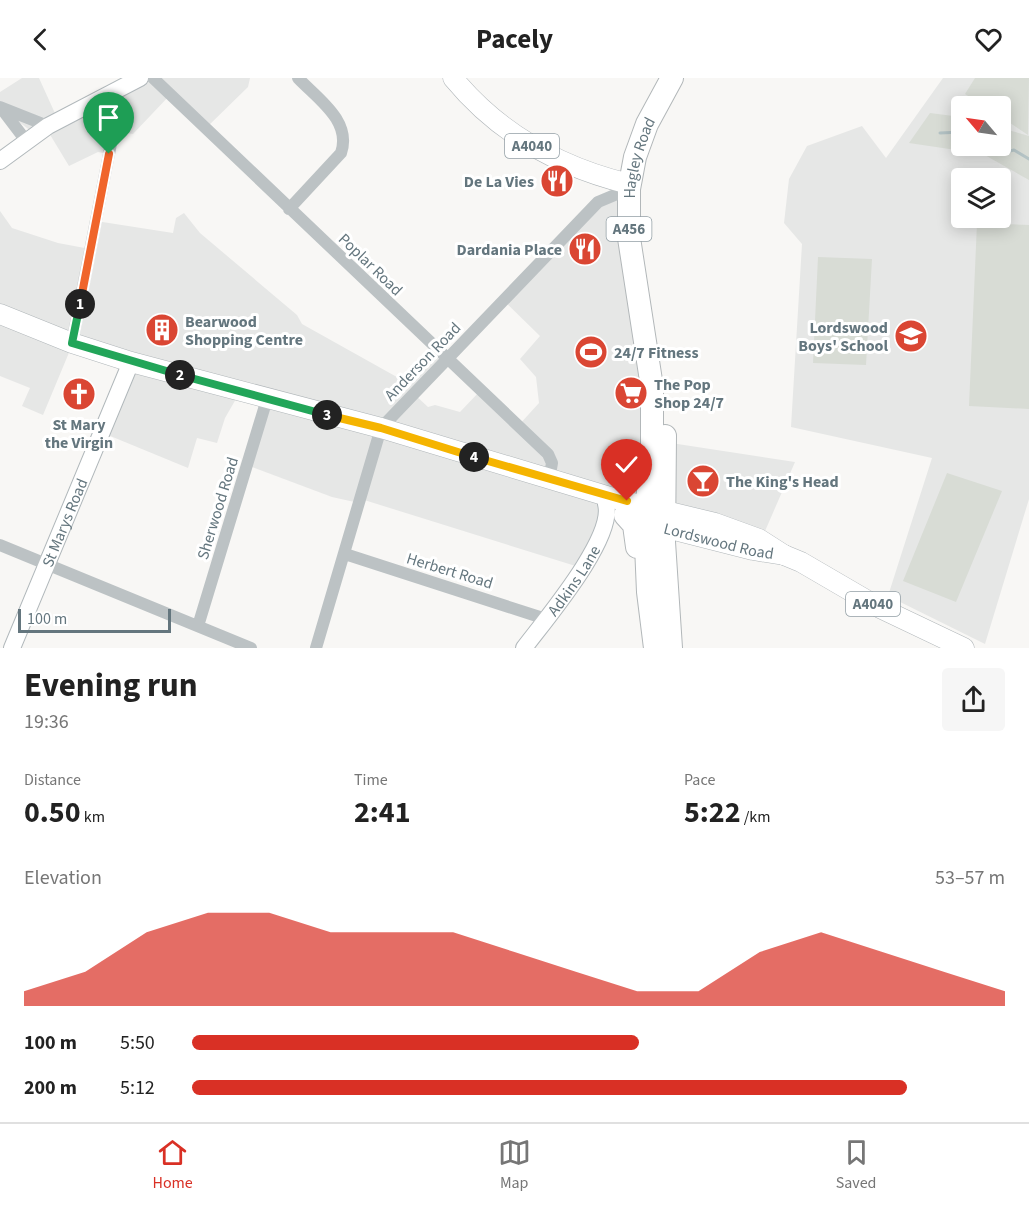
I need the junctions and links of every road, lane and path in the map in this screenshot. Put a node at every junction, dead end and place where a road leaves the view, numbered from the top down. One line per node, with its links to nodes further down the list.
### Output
1 (140, 78): 6 (street)
2 (153, 78): 12 (street, Poplar Road)
3 (298, 78): 12 (street)
4 (453, 78): 11 (main road, A4040)
5 (672, 78): 11 (highway, Hagley Road / A456)
6 (115, 89): 8 (street); 14 (street)
7 (0, 107): 8 (street); 9 (street)
8 (48, 126): 9 (street)
9 (27, 142): 10 (street)
10 (0, 161)
11 (629, 187): 15 (street, Anderson Road); 21 (highway, Hagley Road / A456)
12 (289, 209): 15 (street, Poplar Road)
13 (0, 314): 14 (main road)
14 (72, 343): 16 (main road)
15 (446, 359): 18 (street, Anderson Road); 19 (street, Poplar Road)
16 (131, 362): 17 (main road); 24 (street, St Marys Road)
17 (267, 399): 18 (main road); 26 (street, Sherwood Road)
18 (381, 428): 19 (main road); 23 (street, Anderson Road)
19 (549, 480): 20 (main road); 21 (main road, Lordswood Road)
20 (606, 504): 21 (main road); 25 (street, Adkins Lane)
21 (650, 517): 31 (highway, A456); 32 (highway, A456); 33 (main road, Lordswood Road / A4040)
22 (0, 545): 24 (street)
23 (345, 554): 25 (street, Herbert Road); 29 (street, Anderson Road)
24 (48, 564): 26 (street); 27 (street, St Marys Road)
25 (546, 619): 30 (street, Adkins Lane)
26 (198, 626): 28 (street)
27 (12, 648)
28 (251, 648)
29 (316, 648)
30 (524, 648)
31 (655, 648)
32 (671, 648)
33 (964, 648)

